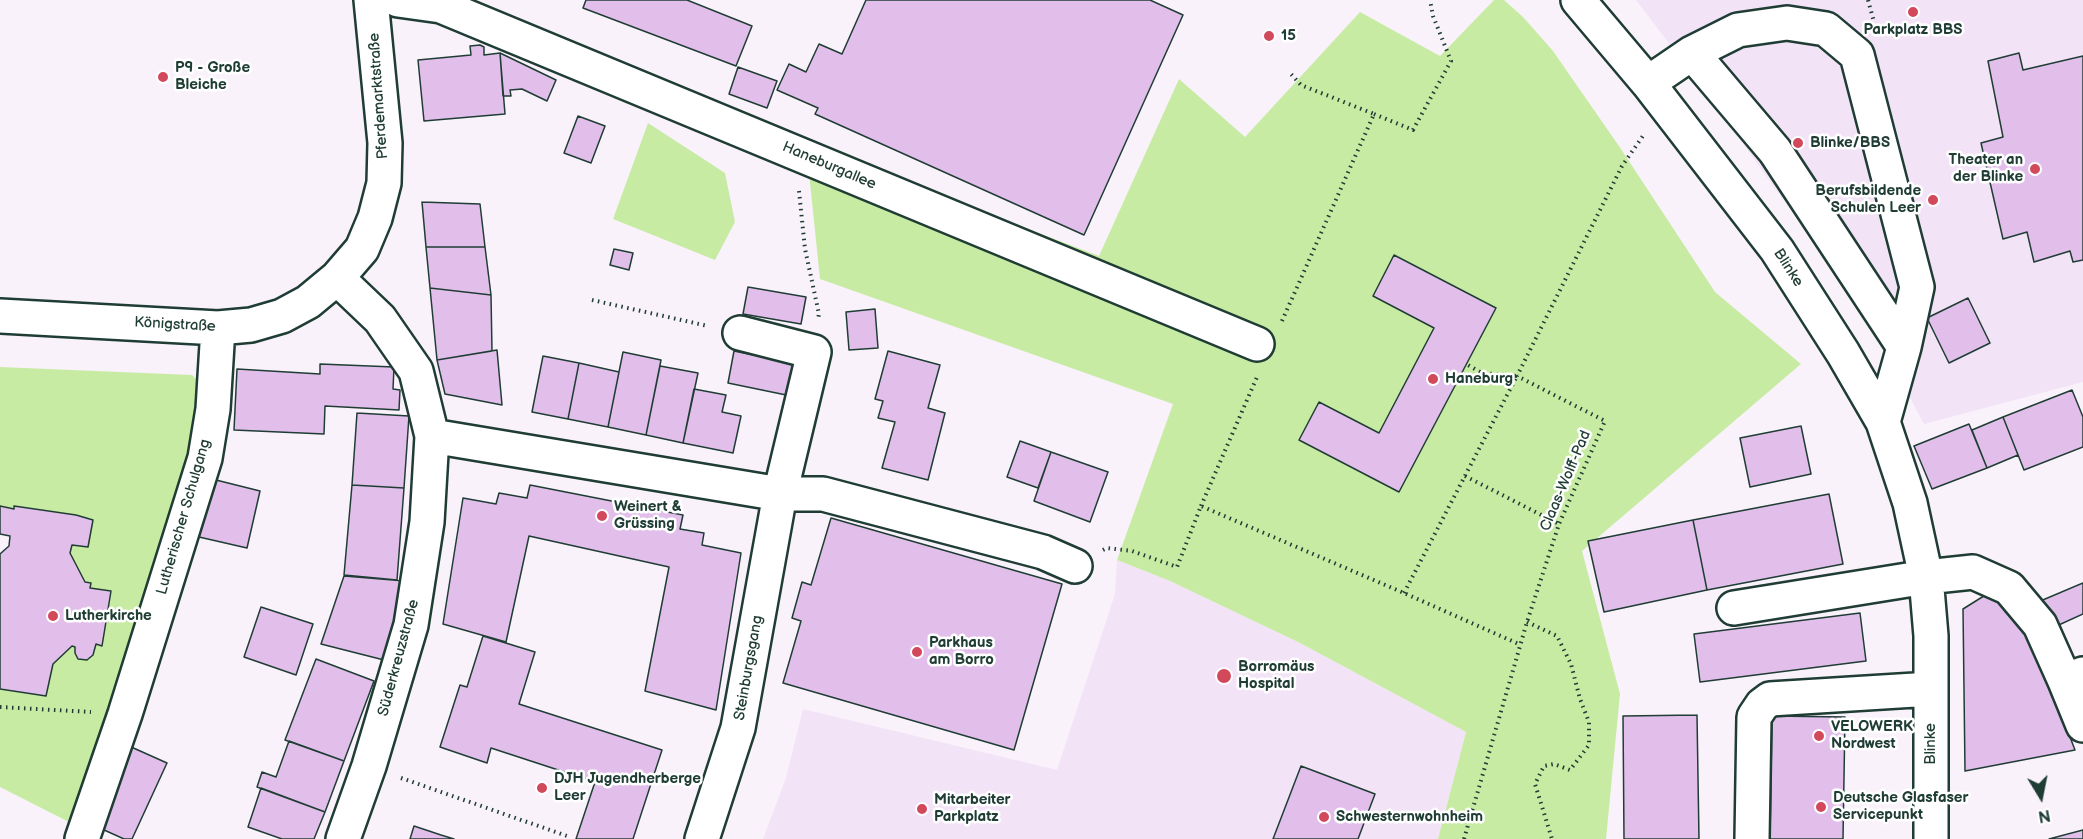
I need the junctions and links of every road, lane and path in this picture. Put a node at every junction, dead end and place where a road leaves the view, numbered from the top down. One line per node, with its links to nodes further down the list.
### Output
1 (371, 0): 10 (street, Pferdemarktstraße)
2 (398, 0): 9 (street, Haneburgallee)
3 (1430, 0): 8 (path)
4 (1578, 0): 7 (street, Blinke)
5 (1692, 53): 7 (street); 16 (street); 16 (street)
6 (1291, 74): 8 (path)
7 (1656, 93): 19 (path); 21 (street, Blinke)
8 (1374, 114): 15 (path)
9 (795, 151): 15 (street, Haneburgallee); 17 (path)
10 (337, 278): 13 (street, Königstraße); 22 (street)
11 (592, 300): 14 (path)
12 (0, 316): 13 (street, Königstraße)
13 (218, 328): 36 (street, Lutherischer Schulgang)
14 (740, 333): 17 (street)
15 (1268, 337)
16 (1904, 347): 21 (street)
17 (814, 352): 24 (street, Steinburgsgang)
18 (1466, 364): 19 (path)
19 (1517, 376): 23 (path); 26 (path, Claas-Wolff-Pad)
20 (1253, 388): 25 (path)
21 (1883, 422): 28 (street, Blinke)
22 (432, 436): 24 (street); 38 (street, Süderkreuzstraße)
23 (1464, 476): 26 (path); 29 (path)
24 (780, 494): 27 (street); 42 (street, Steinburgsgang)
25 (1201, 506): 27 (path); 29 (path)
26 (1559, 524): 31 (path, Claas-Wolff-Pad)
27 (1075, 566)
28 (1926, 577): 30 (street); 33 (street); 34 (street, Blinke)
29 (1404, 593): 32 (path)
30 (1734, 608)
31 (1527, 622): 32 (path, Claas-Wolff-Pad); 44 (path)
32 (1521, 645): 43 (path, Claas-Wolff-Pad)
33 (2074, 678): 37 (street)
34 (1931, 689): 45 (street); 46 (street, Blinke)
35 (0, 707): 36 (path)
36 (125, 714): 40 (street, Lutherischer Schulgang)
37 (2083, 725)
38 (369, 766): 39 (path); 41 (street, Süderkreuzstraße)
39 (570, 837)
40 (82, 839)
41 (343, 839)
42 (702, 839)
43 (1464, 839)
44 (1552, 839)
45 (1752, 839)
46 (1931, 839)

